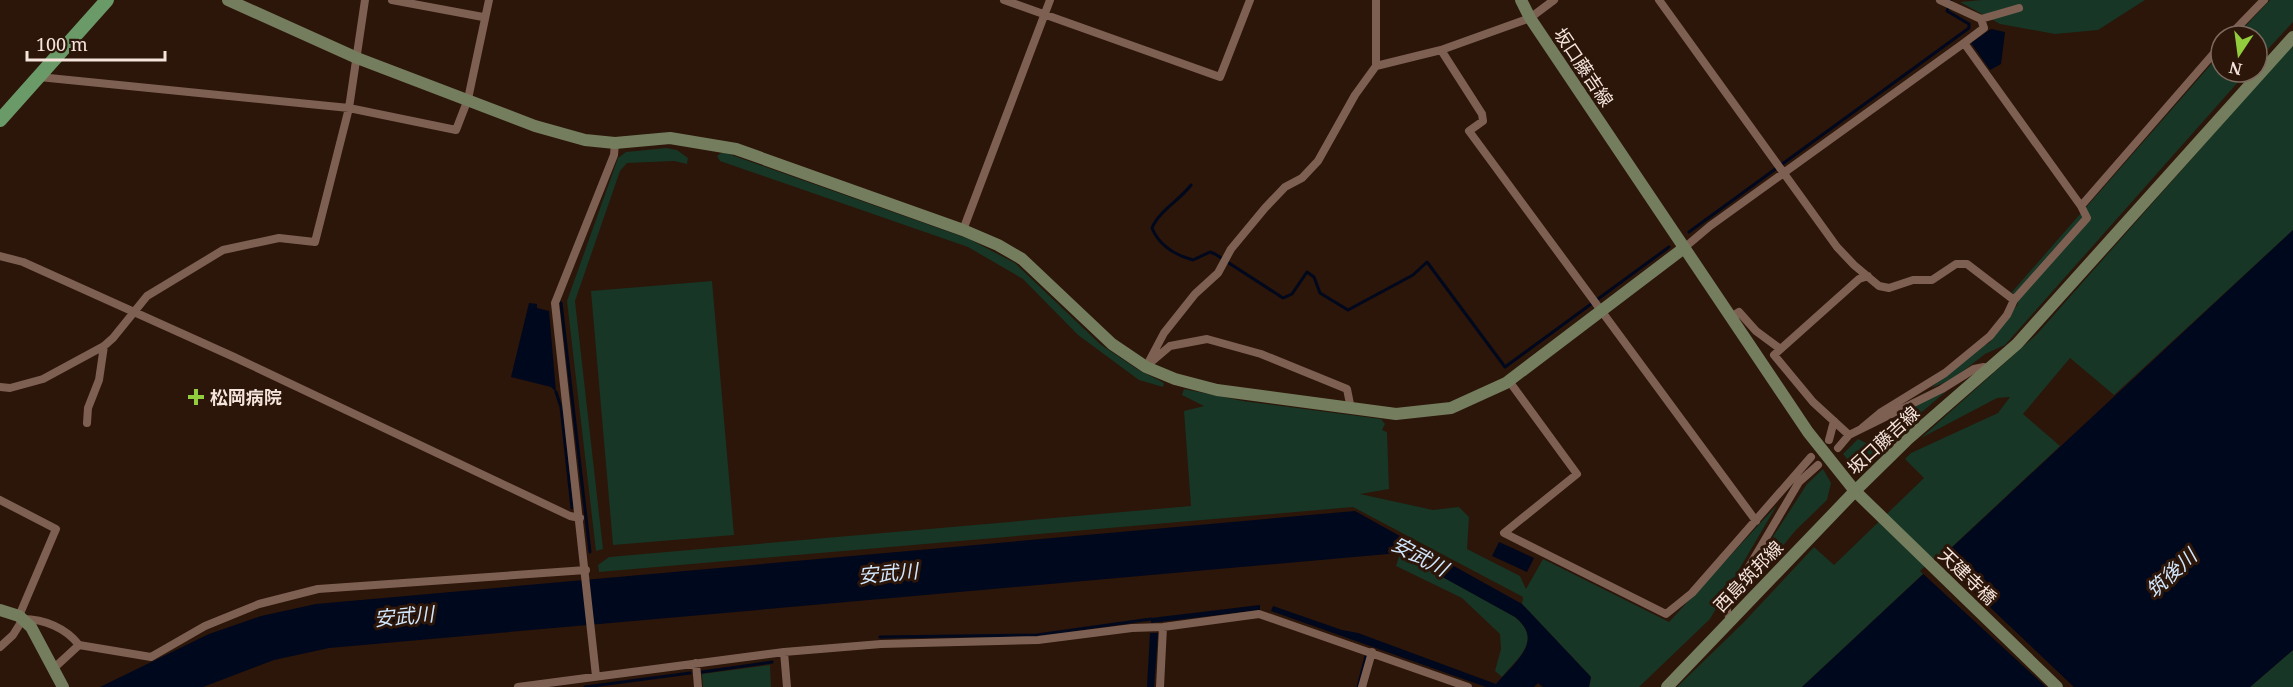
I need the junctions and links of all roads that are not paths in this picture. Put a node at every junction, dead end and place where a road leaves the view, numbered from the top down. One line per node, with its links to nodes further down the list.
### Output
1 (107, 0): 27 (main road)
2 (228, 0): 24 (main road)
3 (365, 0): 24 (street)
4 (392, 0): 17 (street)
5 (489, 0): 17 (street)
6 (1004, 0): 16 (street)
7 (1050, 0): 16 (street)
8 (1250, 0): 16 (street)
9 (1376, 0): 26 (street)
10 (1521, 0): 18 (main road, 坂口藤吉線)
11 (1554, 0): 18 (street)
12 (1659, 0): 32 (street)
13 (2264, 0): 20 (street)
14 (1946, 2): 19 (street)
15 (2019, 8): 19 (street)
16 (1045, 15): 34 (street)
17 (483, 17): 28 (street)
18 (1530, 18): 23 (street); 35 (main road, 坂口藤吉線)
19 (1981, 19): 22 (street)
20 (2241, 24)
21 (2293, 37): 45 (main road, 坂口藤吉線)
22 (1964, 43): 32 (street); 33 (street)
23 (1442, 50): 26 (street); 40 (street)
24 (357, 58): 28 (main road); 29 (street)
25 (2209, 59): 33 (street)
26 (1376, 66): 44 (street)
27 (39, 76): 29 (street); 30 (main road)
28 (468, 99): 29 (street); 31 (main road)
29 (349, 108): 39 (street)
30 (0, 120)
31 (615, 143): 34 (main road); 59 (street)
32 (1783, 172): 35 (street); 37 (street)
33 (2081, 206): 38 (street)
34 (963, 230): 44 (main road)
35 (1684, 248): 40 (main road); 41 (main road, 坂口藤吉線)
36 (0, 256): 39 (street)
37 (1868, 276): 38 (street); 43 (street)
38 (2014, 300): 51 (street)
39 (134, 312): 42 (street); 59 (street)
40 (1602, 312): 46 (main road); 60 (street)
41 (1731, 317): 43 (street); 57 (main road, 坂口藤吉線)
42 (104, 346): 47 (street); 50 (street)
43 (1779, 348): 49 (street)
44 (1146, 367): 48 (main road); 48 (street)
45 (1991, 369): 51 (street); 57 (main road, 坂口藤吉線)
46 (1509, 381): 48 (main road); 60 (street)
47 (0, 387)
48 (1351, 409)
49 (1834, 422): 52 (street); 53 (street)
50 (87, 423)
51 (1862, 428): 52 (street)
52 (1849, 435): 54 (street)
53 (1829, 440)
54 (1838, 448)
55 (1811, 457): 60 (street)
56 (1818, 465): 64 (street)
57 (1855, 491): 64 (main road, 西島筑邦線); 81 (main road, 天建寺橋)
58 (0, 500): 63 (street)
59 (580, 518): 61 (street)
60 (1756, 521)
61 (586, 573): 66 (street); 72 (street)
62 (0, 610): 63 (main road)
63 (21, 617): 66 (street); 67 (street); 71 (main road)
64 (1731, 620): 80 (main road, 西島筑邦線)
65 (1163, 627): 68 (street); 69 (street); 77 (street)
66 (79, 645): 71 (street)
67 (0, 647)
68 (784, 652): 70 (street); 76 (street)
69 (1372, 652): 78 (street); 79 (street)
70 (696, 663): 72 (street); 75 (street)
71 (54, 668): 73 (main road)
72 (596, 676): 74 (street)
73 (63, 687)
74 (518, 687)
75 (698, 687)
76 (787, 687)
77 (1160, 687)
78 (1362, 687)
79 (1467, 687)
80 (1667, 687)
81 (2057, 687)

